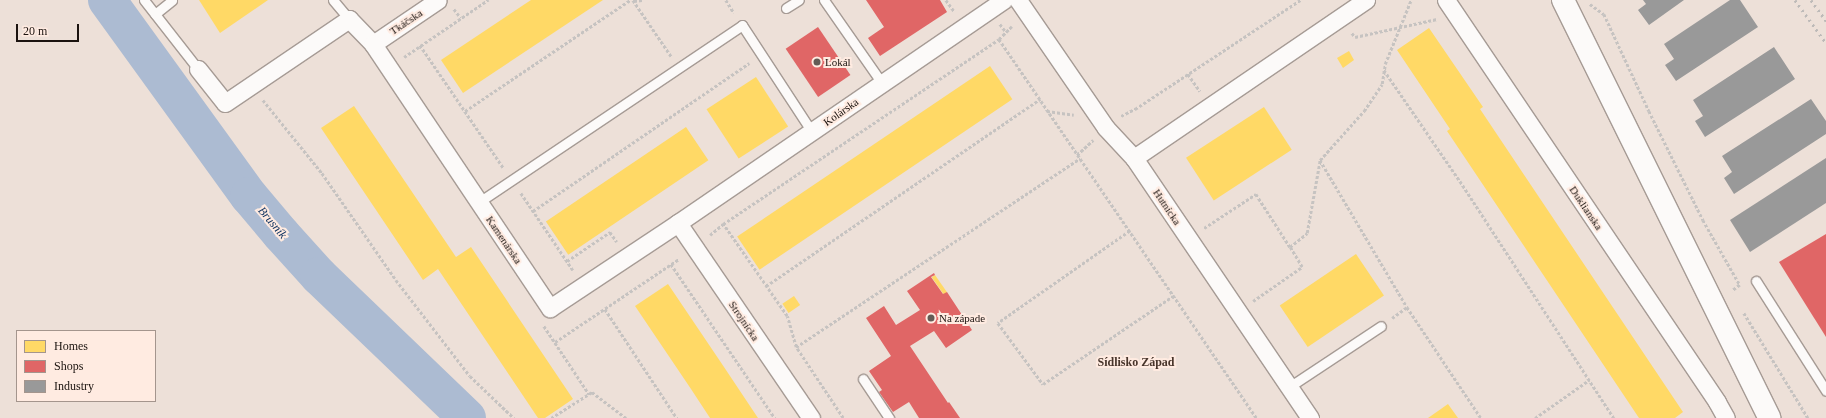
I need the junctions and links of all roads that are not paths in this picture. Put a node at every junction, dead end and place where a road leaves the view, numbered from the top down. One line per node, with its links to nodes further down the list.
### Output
1 (144, 0): 13 (lane)
2 (172, 0): 13 (lane)
3 (333, 0): 14 (lane)
4 (438, 0): 15 (street, Tkáčska)
5 (799, 0): 12 (lane)
6 (824, 0): 17 (lane)
7 (1004, 0): 17 (street, Kolárska)
8 (1018, 0): 19 (street, Hutnícka)
9 (1366, 0): 19 (street)
10 (1446, 0): 30 (street, Duklianska)
11 (1563, 0): 31 (main road)
12 (786, 8)
13 (155, 14): 16 (lane)
14 (349, 19): 15 (street, Kamenárska); 16 (street)
15 (373, 44): 20 (street, Kamenárska)
16 (198, 69)
17 (882, 83): 18 (street, Kolárska)
18 (812, 132): 20 (lane); 21 (street, Kolárska)
19 (1134, 158): 25 (street, Hutnícka)
20 (479, 202): 21 (street, Kamenárska)
21 (678, 224): 27 (street, Strojnícka)
22 (1756, 281): 26 (lane)
23 (1381, 326): 25 (lane)
24 (863, 380): 28 (lane)
25 (1289, 387): 29 (street, Hutnícka)
26 (1826, 391)
27 (811, 418)
28 (889, 418)
29 (1310, 418)
30 (1726, 418)
31 (1770, 418)

